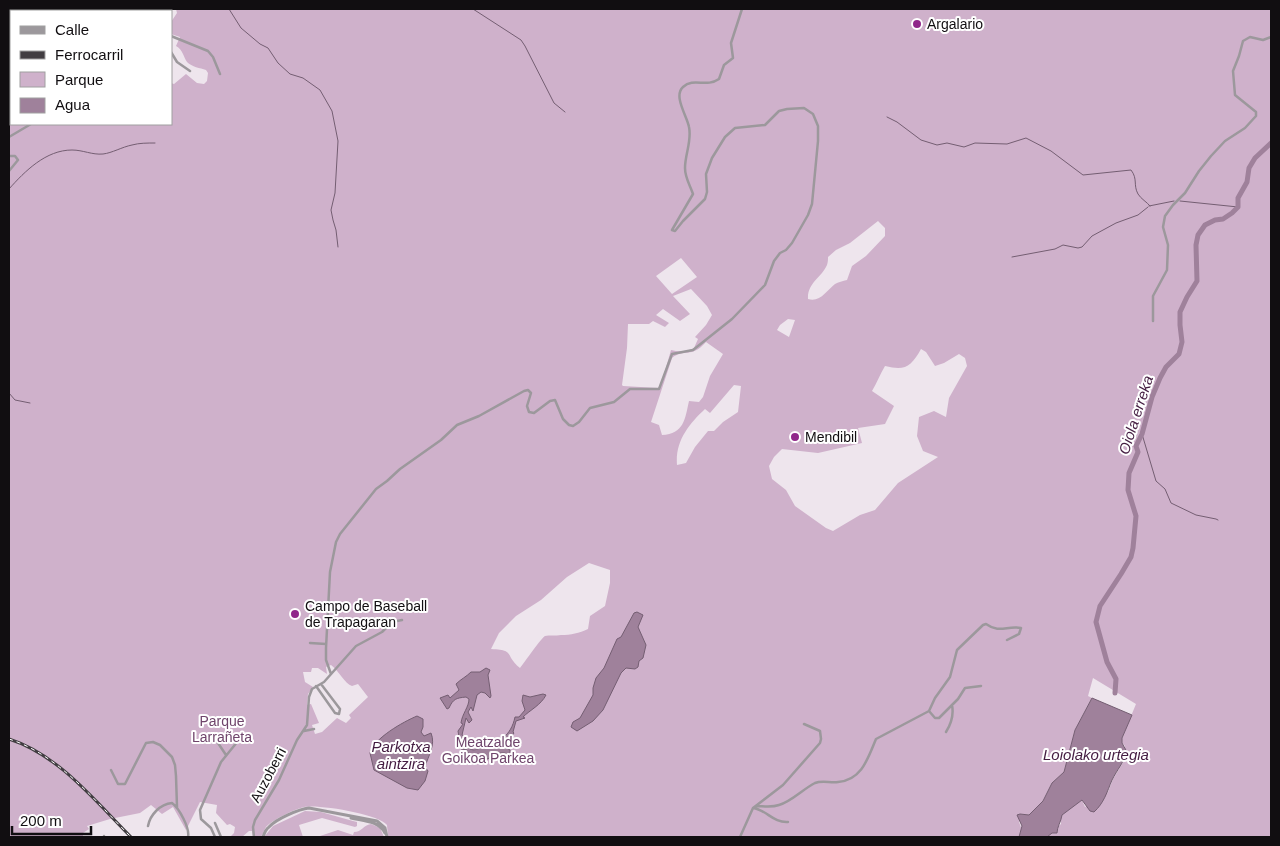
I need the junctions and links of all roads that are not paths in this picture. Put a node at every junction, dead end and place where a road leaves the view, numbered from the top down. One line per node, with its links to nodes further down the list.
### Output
1 (742, 9): 15 (street)
2 (172, 36): 6 (street)
3 (1271, 37): 11 (street)
4 (172, 54): 5 (street)
5 (190, 71)
6 (220, 74)
7 (29, 125): 8 (street)
8 (9, 137)
9 (9, 156): 10 (street)
10 (9, 171)
11 (1154, 321)
12 (402, 620): 16 (street)
13 (1007, 640): 21 (street)
14 (310, 643): 15 (street)
15 (326, 644): 16 (street)
16 (331, 674): 17 (street)
17 (321, 684): 18 (street); 18 (street)
18 (316, 686): 24 (street, Auzoberri)
19 (981, 686): 20 (street)
20 (952, 706): 21 (street); 25 (street)
21 (929, 711): 31 (street)
22 (804, 724): 31 (street)
23 (314, 729): 24 (street)
24 (304, 731): 39 (street, Auzoberri)
25 (946, 732)
26 (242, 736): 28 (street)
27 (216, 740): 28 (street)
28 (226, 755): 37 (street)
29 (111, 770): 30 (street)
30 (176, 807): 34 (street); 36 (street)
31 (754, 807): 32 (street); 42 (street)
32 (788, 822)
33 (215, 823): 35 (street)
34 (148, 826)
35 (218, 830): 37 (street); 38 (street)
36 (188, 837)
37 (215, 837)
38 (221, 837)
39 (254, 837)
40 (263, 837): 41 (street)
41 (387, 837)
42 (740, 837)

